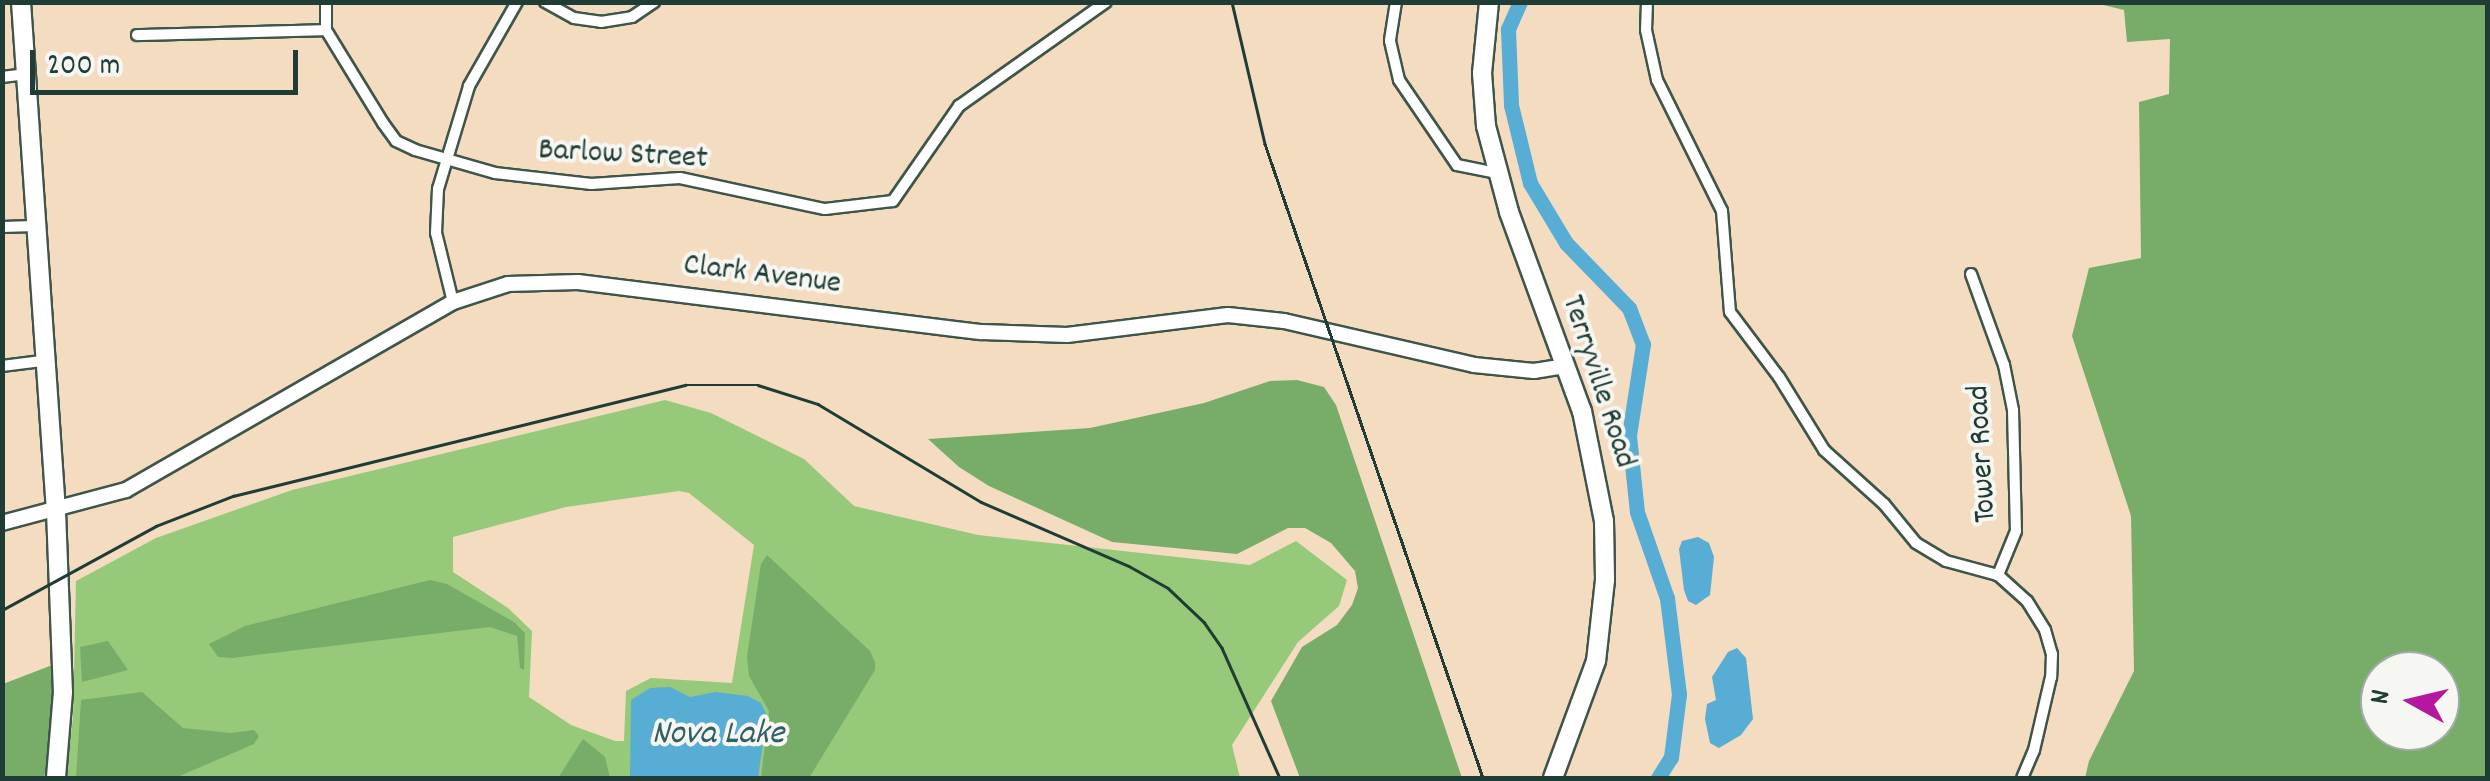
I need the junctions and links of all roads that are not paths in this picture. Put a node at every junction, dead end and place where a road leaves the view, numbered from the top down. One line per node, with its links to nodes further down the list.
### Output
1 (21, 2): 12 (highway)
2 (326, 2): 10 (street)
3 (517, 2): 14 (street)
4 (545, 2): 5 (street)
5 (654, 2)
6 (1106, 2): 14 (street, Barlow Street)
7 (1396, 2): 15 (street)
8 (1488, 2): 15 (highway, Terryville Road)
9 (1647, 2): 25 (street)
10 (326, 30): 11 (street); 14 (street, Barlow Street)
11 (137, 34)
12 (27, 74): 13 (street); 16 (highway)
13 (2, 77)
14 (446, 159): 19 (street)
15 (1496, 173): 22 (highway, Terryville Road)
16 (34, 226): 17 (street); 20 (highway)
17 (2, 227)
18 (1972, 274): 25 (street, Tower Road)
19 (453, 302): 22 (main road, Clark Avenue); 23 (main road, Clark Avenue)
20 (42, 361): 21 (street); 23 (highway)
21 (2, 366)
22 (1565, 366): 27 (highway, Terryville Road)
23 (56, 512): 24 (main road, Clark Avenue); 26 (highway)
24 (2, 523)
25 (1998, 575): 28 (street)
26 (56, 778)
27 (1553, 778)
28 (2022, 778)

